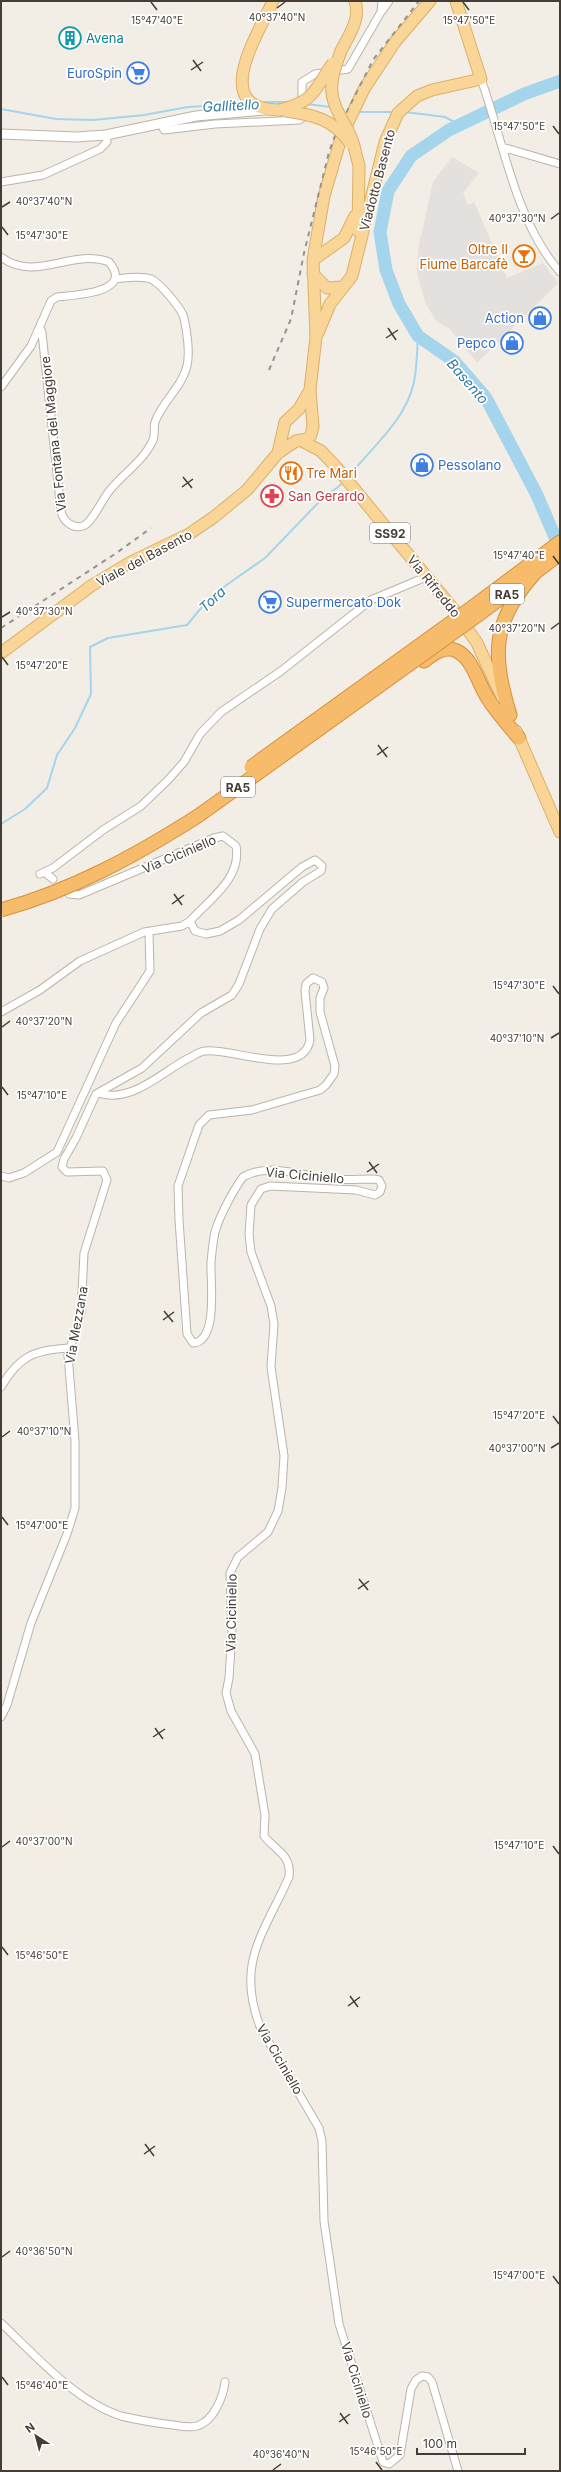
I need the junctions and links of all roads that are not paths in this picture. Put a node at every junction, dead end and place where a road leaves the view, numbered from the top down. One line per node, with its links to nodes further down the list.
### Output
1 (273, 1): 10 (main road)
2 (382, 1): 7 (street)
3 (389, 1): 7 (street)
4 (430, 1): 22 (main road, bridge)
5 (456, 1): 9 (main road)
6 (356, 2): 8 (main road)
7 (381, 12): 12 (street, bridge)
8 (341, 51): 11 (main road, bridge); 16 (main road, bridge)
9 (481, 79): 15 (street); 20 (main road, Viadotto Basento)
10 (264, 110): 11 (main road); 12 (street)
11 (279, 110): 16 (main road, bridge)
12 (161, 123): 14 (street)
13 (1, 134): 14 (street)
14 (106, 135): 18 (street)
15 (502, 147): 17 (street); 23 (street)
16 (355, 150): 19 (main road)
17 (560, 164)
18 (1, 182)
19 (357, 210): 20 (main road); 22 (main road)
20 (359, 246): 26 (main road, Viadotto Basento)
21 (1, 257): 25 (street)
22 (313, 260): 24 (main road)
23 (560, 272)
24 (313, 274): 26 (main road); 28 (main road)
25 (115, 279): 27 (street); 27 (street, Via Fontana del Maggiore)
26 (342, 288): 28 (main road)
27 (40, 327): 29 (street)
28 (316, 338): 30 (main road)
29 (1, 386)
30 (310, 390): 31 (main road); 32 (main road)
31 (294, 414): 32 (main road); 33 (main road)
32 (312, 425): 34 (main road); 35 (main road, SS92)
33 (285, 430): 34 (main road); 36 (main road)
34 (299, 441): 35 (main road, SS92); 36 (main road)
35 (321, 451): 40 (main road, Via Rifreddo / SS92)
36 (278, 453): 42 (main road, Viale del Basento)
37 (560, 542): 39 (highway, RA5)
38 (560, 554): 39 (highway, RA5)
39 (533, 569): 41 (highway, RA5); 43 (highway)
40 (426, 577): 43 (main road, Via Rifreddo / SS92); 47 (street)
41 (476, 611): 44 (highway, RA5, bridge); 49 (highway, RA5, bridge)
42 (1, 653)
43 (510, 716): 45 (main road, SS92)
44 (333, 719): 45 (highway); 50 (highway, RA5, bridge)
45 (519, 738): 46 (main road, SS92)
46 (560, 832)
47 (53, 879)
48 (69, 894): 51 (street, Via Ciciniello)
49 (1, 902)
50 (1, 910)
51 (190, 920): 52 (street); 54 (street)
52 (149, 932): 53 (street); 56 (street)
53 (1, 1012)
54 (98, 1093): 55 (street, Via Mezzana); 63 (street, Via Ciciniello)
55 (76, 1138): 56 (street); 58 (street, Via Mezzana)
56 (57, 1152): 57 (street)
57 (1, 1176)
58 (69, 1348): 59 (street); 60 (street, Via Mezzana)
59 (1, 1387)
60 (1, 1717)
61 (1, 2323): 62 (street)
62 (224, 2382)
63 (458, 2471)

